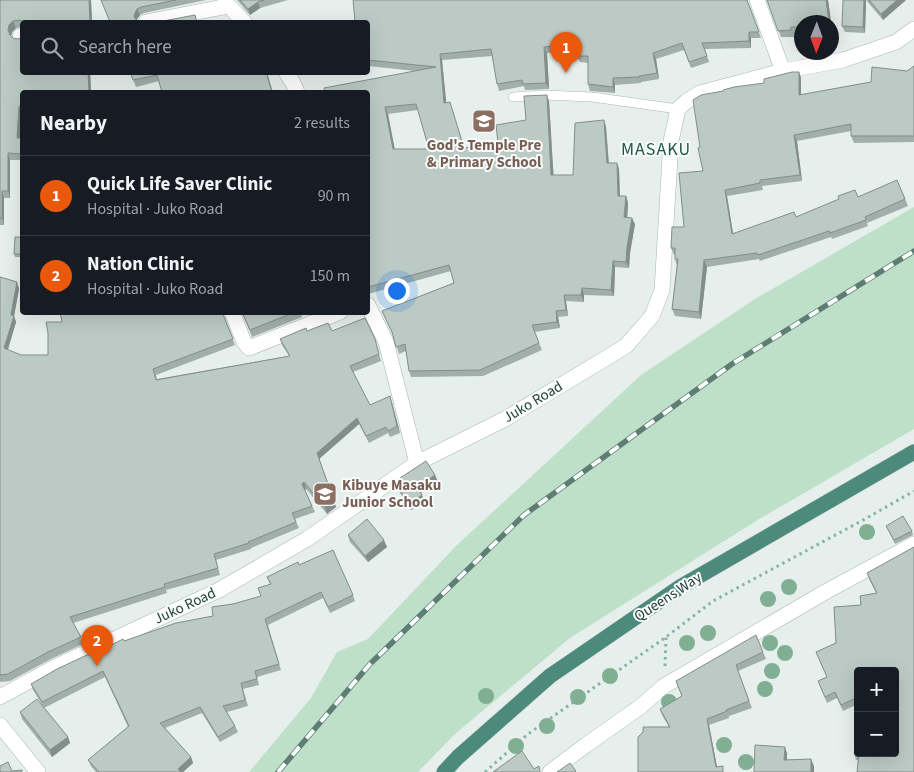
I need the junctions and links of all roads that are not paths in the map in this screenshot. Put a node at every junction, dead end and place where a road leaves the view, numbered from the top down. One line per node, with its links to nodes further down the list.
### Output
1 (757, 0): 6 (street)
2 (227, 3): 3 (street); 4 (street)
3 (155, 20)
4 (242, 20)
5 (914, 29): 6 (street)
6 (782, 71): 10 (street)
7 (288, 75): 8 (street)
8 (296, 90)
9 (513, 97): 10 (lane)
10 (678, 109): 15 (street, Juko Road)
11 (370, 309): 15 (street)
12 (233, 315): 13 (street)
13 (332, 315)
14 (914, 452): 20 (highway, Queens Way)
15 (417, 463): 17 (street, Juko Road)
16 (914, 544): 21 (street)
17 (0, 696)
18 (0, 725): 19 (street)
19 (38, 772)
20 (444, 772)
21 (550, 772)

